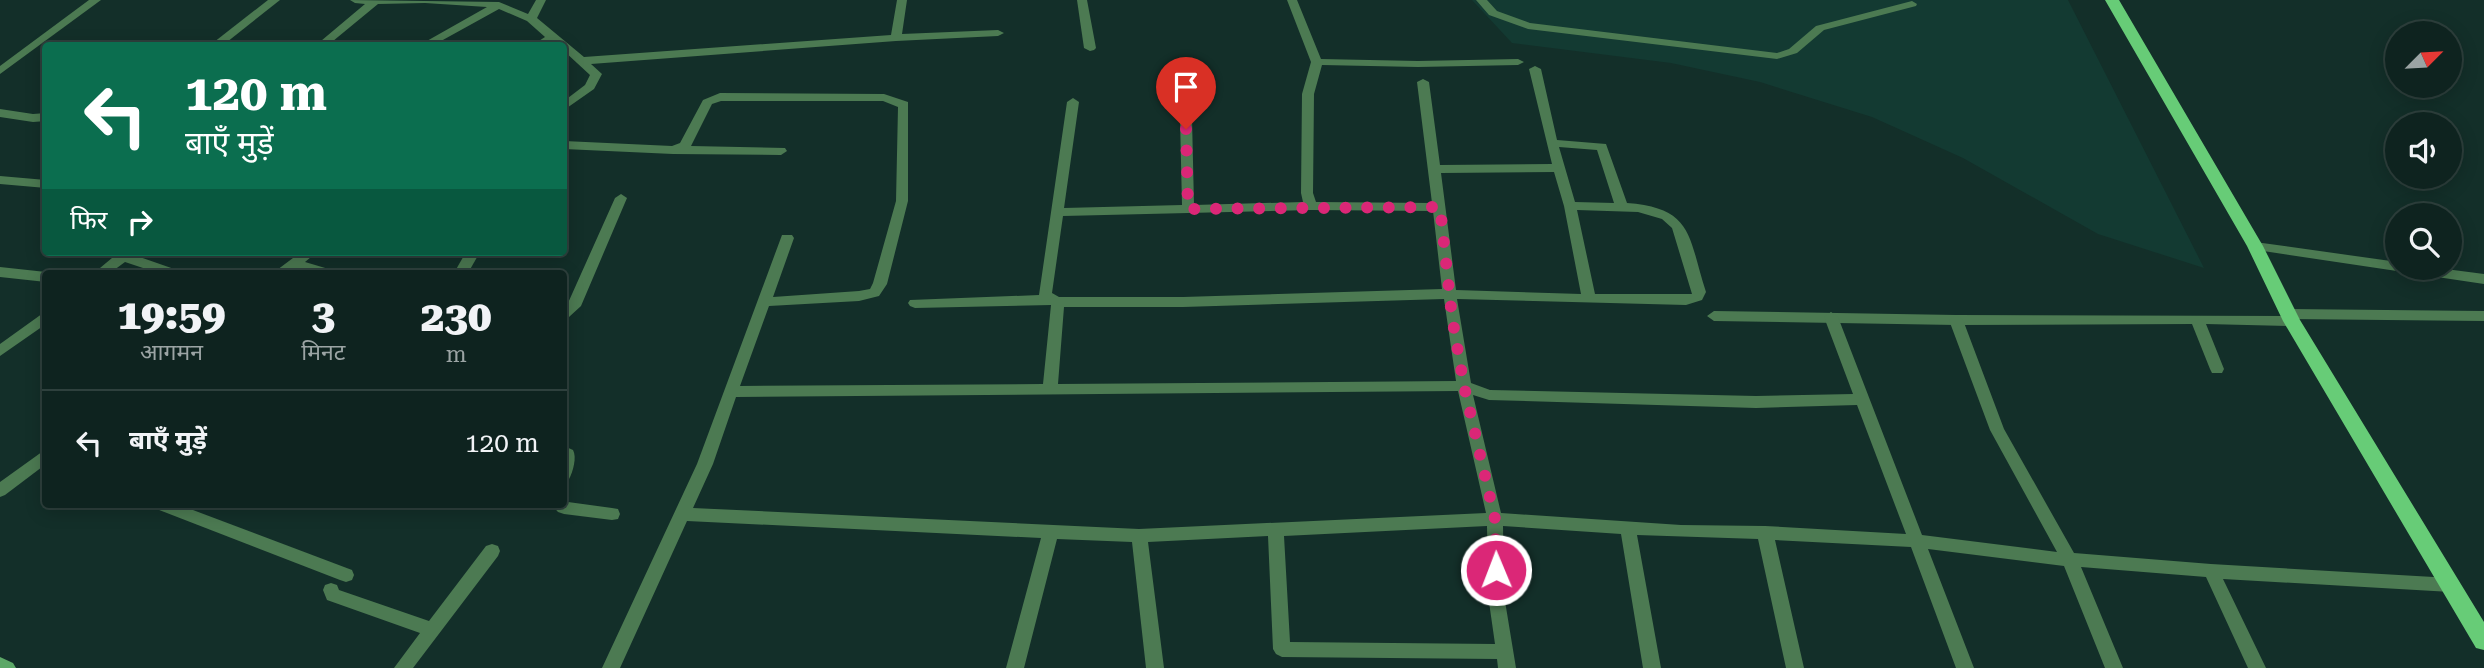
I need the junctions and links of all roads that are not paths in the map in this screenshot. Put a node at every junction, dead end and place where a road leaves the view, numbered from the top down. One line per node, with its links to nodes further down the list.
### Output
1 (96, 0): 29 (street)
2 (275, 0): 18 (street)
3 (355, 0): 11 (street)
4 (426, 0): 11 (street); 13 (street)
5 (541, 0): 14 (street)
6 (902, 0): 17 (street)
7 (1082, 0): 23 (street)
8 (1292, 0): 26 (street)
9 (1480, 0): 12 (street)
10 (2112, 0): 52 (main road)
11 (374, 2): 19 (street)
12 (1912, 4)
13 (499, 5): 14 (street); 20 (street)
14 (531, 19): 16 (street)
15 (998, 33): 17 (street)
16 (552, 37): 21 (street); 22 (street)
17 (896, 38): 25 (street)
18 (219, 42)
19 (325, 42)
20 (430, 42)
21 (543, 42)
22 (558, 42)
23 (1090, 48)
24 (567, 49): 25 (street)
25 (581, 61): 33 (street)
26 (1317, 62): 27 (street); 45 (street)
27 (1518, 62)
28 (1535, 69): 36 (street)
29 (0, 71)
30 (1185, 75): 49 (street)
31 (1423, 82): 41 (street)
32 (1073, 102): 50 (street)
33 (567, 105)
34 (0, 113): 35 (street)
35 (42, 117)
36 (1552, 143): 40 (street); 48 (street)
37 (567, 145): 38 (street)
38 (673, 150): 39 (street); 67 (street)
39 (781, 151)
40 (1559, 168): 41 (street); 46 (street)
41 (1435, 169): 47 (street)
42 (0, 180): 43 (street)
43 (42, 184)
44 (621, 198): 69 (street)
45 (1311, 206): 47 (street); 49 (street)
46 (1570, 206): 48 (street); 65 (street)
47 (1440, 207): 64 (street)
48 (1622, 207): 65 (street)
49 (1188, 209): 50 (street)
50 (1057, 212): 66 (street)
51 (787, 238): 67 (street)
52 (2255, 246): 63 (street); 73 (main road)
53 (123, 256): 57 (street)
54 (131, 256): 58 (street)
55 (305, 256): 56 (street)
56 (294, 264): 59 (street); 60 (street)
57 (105, 270)
58 (165, 270)
59 (285, 270)
60 (316, 270)
61 (0, 272): 62 (street)
62 (42, 277)
63 (2484, 279)
64 (1448, 294): 65 (street); 66 (street); 79 (street)
65 (1589, 299)
66 (1053, 301): 68 (street); 80 (street)
67 (764, 302): 81 (street)
68 (915, 303)
69 (567, 312)
70 (1714, 316): 72 (street)
71 (2484, 316): 73 (street)
72 (1832, 317): 76 (street); 82 (street)
73 (2290, 318): 75 (street); 100 (main road)
74 (42, 319): 77 (street)
75 (2197, 319): 76 (street); 78 (street)
76 (1956, 320): 97 (street)
77 (0, 351)
78 (2217, 369)
79 (1464, 386): 80 (street); 82 (street); 89 (street)
80 (1050, 389): 81 (street)
81 (731, 392): 88 (street)
82 (1862, 399): 95 (street)
83 (42, 460): 84 (street)
84 (0, 491)
85 (170, 508): 99 (street)
86 (564, 508): 87 (street)
87 (611, 514)
88 (682, 514): 92 (street); 108 (street)
89 (1495, 519): 90 (street); 91 (street); 104 (street)
90 (1628, 528): 93 (street); 111 (street)
91 (1276, 529): 94 (street); 104 (street)
92 (1051, 531): 94 (street); 109 (street)
93 (1765, 533): 95 (street); 112 (street)
94 (1139, 536): 110 (street)
95 (1916, 541): 97 (street); 113 (street)
96 (492, 551): 102 (street)
97 (2069, 559): 98 (street); 114 (street)
98 (2211, 571): 100 (street); 115 (street)
99 (346, 575)
100 (2451, 585): 103 (main road)
101 (331, 590): 102 (street)
102 (432, 630): 107 (street)
103 (2484, 641)
104 (1506, 660)
105 (0, 665): 106 (street)
106 (7, 668)
107 (402, 668)
108 (611, 668)
109 (1015, 668)
110 (1155, 668)
111 (1652, 668)
112 (1795, 668)
113 (1965, 668)
114 (2114, 668)
115 (2257, 668)

